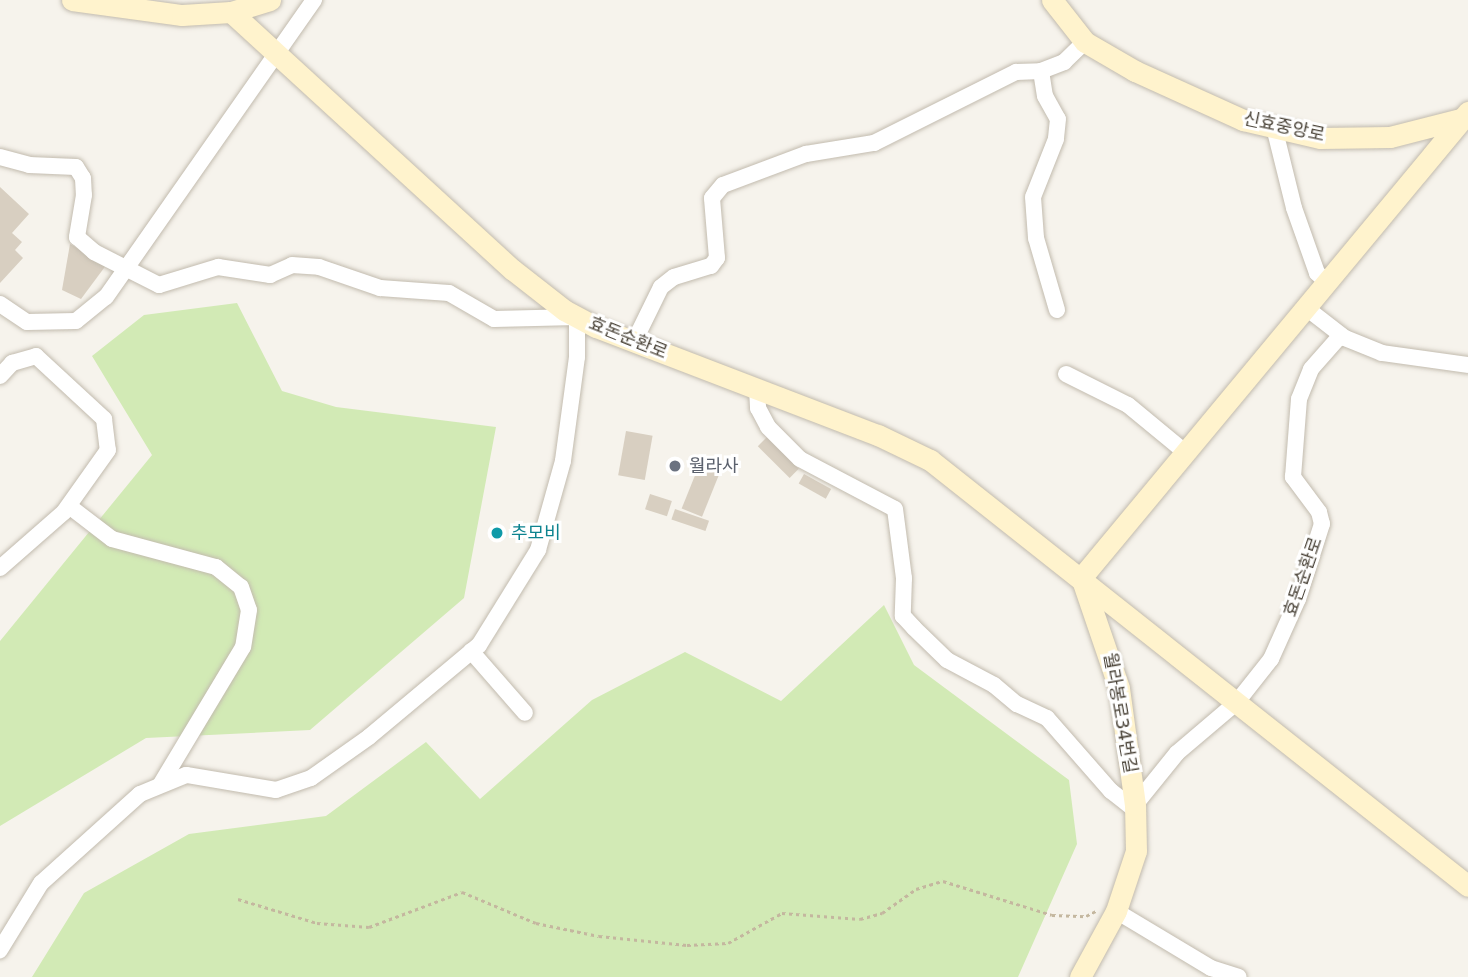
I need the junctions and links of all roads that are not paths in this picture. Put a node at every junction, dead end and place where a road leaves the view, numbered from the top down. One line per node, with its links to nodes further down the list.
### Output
1 (72, 0): 5 (street)
2 (270, 0): 5 (street)
3 (314, 0): 7 (street)
4 (1052, 0): 6 (street, 신효중앙로)
5 (232, 12): 7 (street, 효돈순환로)
6 (1085, 42): 8 (street); 10 (street, 신효중앙로)
7 (275, 51): 12 (street); 17 (street, 효돈순환로)
8 (1041, 71): 16 (street); 19 (street)
9 (1467, 116): 10 (street, 신효중앙로); 13 (street)
10 (1275, 127): 13 (street)
11 (0, 157): 12 (street)
12 (125, 267): 14 (street); 17 (street)
13 (1326, 281): 15 (street)
14 (0, 304)
15 (1305, 307): 18 (street); 24 (street)
16 (1056, 310)
17 (577, 317): 19 (street, 효돈순환로); 28 (street)
18 (1341, 335): 20 (street); 29 (street, 효돈순환로)
19 (634, 342): 23 (street, 효돈순환로)
20 (1468, 365)
21 (1066, 374): 24 (street)
22 (0, 376): 25 (street)
23 (757, 388): 27 (street, 효돈순환로); 32 (street, 월라봉로34번길)
24 (1185, 452): 27 (street)
25 (69, 506): 26 (street); 31 (street)
26 (0, 568)
27 (1081, 578): 29 (street, 효돈순환로); 32 (street, 월라봉로34번길)
28 (471, 651): 30 (street); 31 (street)
29 (1237, 702): 32 (street); 33 (street, 효돈순환로)
30 (525, 713)
31 (159, 786): 35 (street)
32 (1135, 807): 34 (street, 월라봉로34번길)
33 (1468, 886)
34 (1118, 904): 36 (street, 월라봉로34번길); 37 (street)
35 (0, 950)
36 (1080, 977)
37 (1238, 977)

